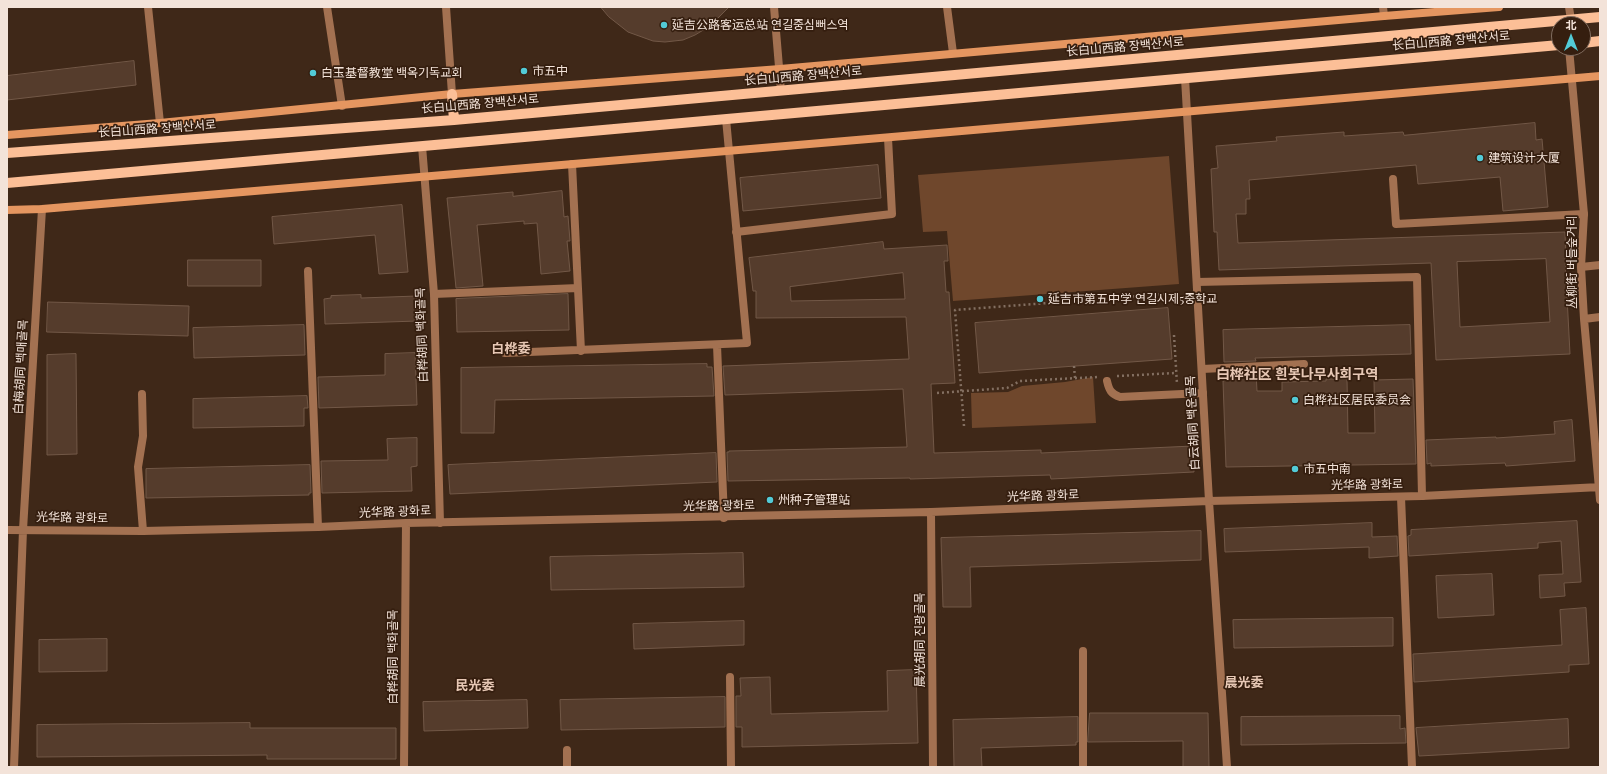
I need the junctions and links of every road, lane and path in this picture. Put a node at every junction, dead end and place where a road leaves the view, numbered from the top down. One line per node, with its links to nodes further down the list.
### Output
1 (148, 7): 22 (street)
2 (327, 7): 18 (street)
3 (446, 7): 17 (street)
4 (774, 7): 12 (street)
5 (947, 7): 10 (street)
6 (1499, 7): 7 (street)
7 (1383, 11): 10 (street)
8 (1551, 22): 16 (main road, 长白山西路 장백산서로)
9 (1551, 46): 14 (main road, 长白山西路 장백산서로)
10 (953, 53): 12 (street)
11 (1570, 56): 15 (street, 丛柳街 버들숲거리)
12 (780, 70): 16 (street); 17 (street)
13 (1600, 76): 15 (street)
14 (1185, 78): 19 (street, 白云胡同 백운골목); 20 (main road, 长白山西路 장백산서로)
15 (1571, 79): 19 (street); 34 (street, 丛柳街 버들숲거리)
16 (781, 91): 21 (main road, 长白山西路 장백산서로)
17 (452, 94): 18 (street); 21 (main road)
18 (342, 106): 22 (street)
19 (1187, 113): 24 (street); 39 (street, 白云胡同 백운골목)
20 (726, 119): 25 (main road, 长白山西路 장백산서로); 26 (street)
21 (454, 120): 27 (main road, 长白山西路 장백산서로)
22 (160, 123): 23 (street)
23 (7, 134)
24 (888, 138): 26 (street); 35 (street)
25 (422, 146): 29 (street, 白桦胡同 백화골목); 31 (main road, 长白山西路 장백산서로)
26 (728, 151): 28 (street); 35 (street)
27 (8, 152)
28 (572, 164): 29 (street); 40 (street)
29 (425, 175): 32 (street); 41 (street, 白桦胡同 백화골목)
30 (1393, 179): 34 (street)
31 (7, 183)
32 (42, 209): 33 (street); 72 (street, 白梅胡同 백매골목)
33 (7, 210)
34 (1584, 214): 37 (street, 丛柳街 버들숲거리)
35 (736, 232): 46 (street)
36 (1600, 265): 37 (street)
37 (1582, 267): 44 (street, 丛柳街 버들숲거리)
38 (308, 271): 70 (street)
39 (1197, 282): 51 (street, 白云胡同 백운골목); 63 (street)
40 (578, 288): 41 (street); 47 (street)
41 (434, 294): 69 (street, 白桦胡同 백화골목)
42 (1166, 294): 55 (path)
43 (1600, 317): 44 (street)
44 (1584, 318): 61 (street, 丛柳街 버들숲거리)
45 (1174, 335): 52 (path)
46 (717, 345): 47 (street); 67 (street)
47 (581, 351): 48 (street)
48 (505, 353)
49 (1304, 364): 51 (street)
50 (1074, 366): 53 (path)
51 (1202, 369): 56 (street, 白云胡同 백운골목)
52 (1176, 373): 54 (path); 59 (path)
53 (1075, 378): 54 (path); 55 (path)
54 (1109, 378): 59 (street)
55 (961, 391): 57 (path); 60 (path)
56 (1203, 392): 59 (street); 65 (street, 白云胡同 백운골목)
57 (937, 393)
58 (142, 394): 73 (street)
59 (1177, 394)
60 (964, 426)
61 (1599, 487): 63 (street, 光华路 광화로); 64 (street, 丛柳街 버들숲거리)
62 (1401, 496): 63 (street, 光华路 광화로); 65 (street, 光华路 광화로); 84 (street)
63 (1422, 496)
64 (1600, 500)
65 (1209, 501): 66 (street, 光华路 광화로); 83 (street, 白云胡同 백운골목)
66 (932, 512): 67 (street, 光华路 광화로); 81 (street, 晨光胡同 진광골목)
67 (724, 518): 69 (street, 光华路 광화로)
68 (406, 523): 69 (street, 光华路 광화로); 70 (street, 光华路 광화로); 78 (street, 白桦胡同 백화골목)
69 (440, 523)
70 (318, 527): 73 (street, 光华路 광화로)
71 (7, 530): 72 (street, 光华路 광화로)
72 (23, 530): 73 (street, 光华路 광화로); 77 (street, 白梅胡同 백매골목)
73 (143, 531)
74 (1083, 651): 82 (street)
75 (730, 677): 80 (street)
76 (567, 750): 79 (street)
77 (14, 767)
78 (404, 767)
79 (566, 767)
80 (731, 767)
81 (933, 767)
82 (1083, 767)
83 (1228, 767)
84 (1412, 767)

